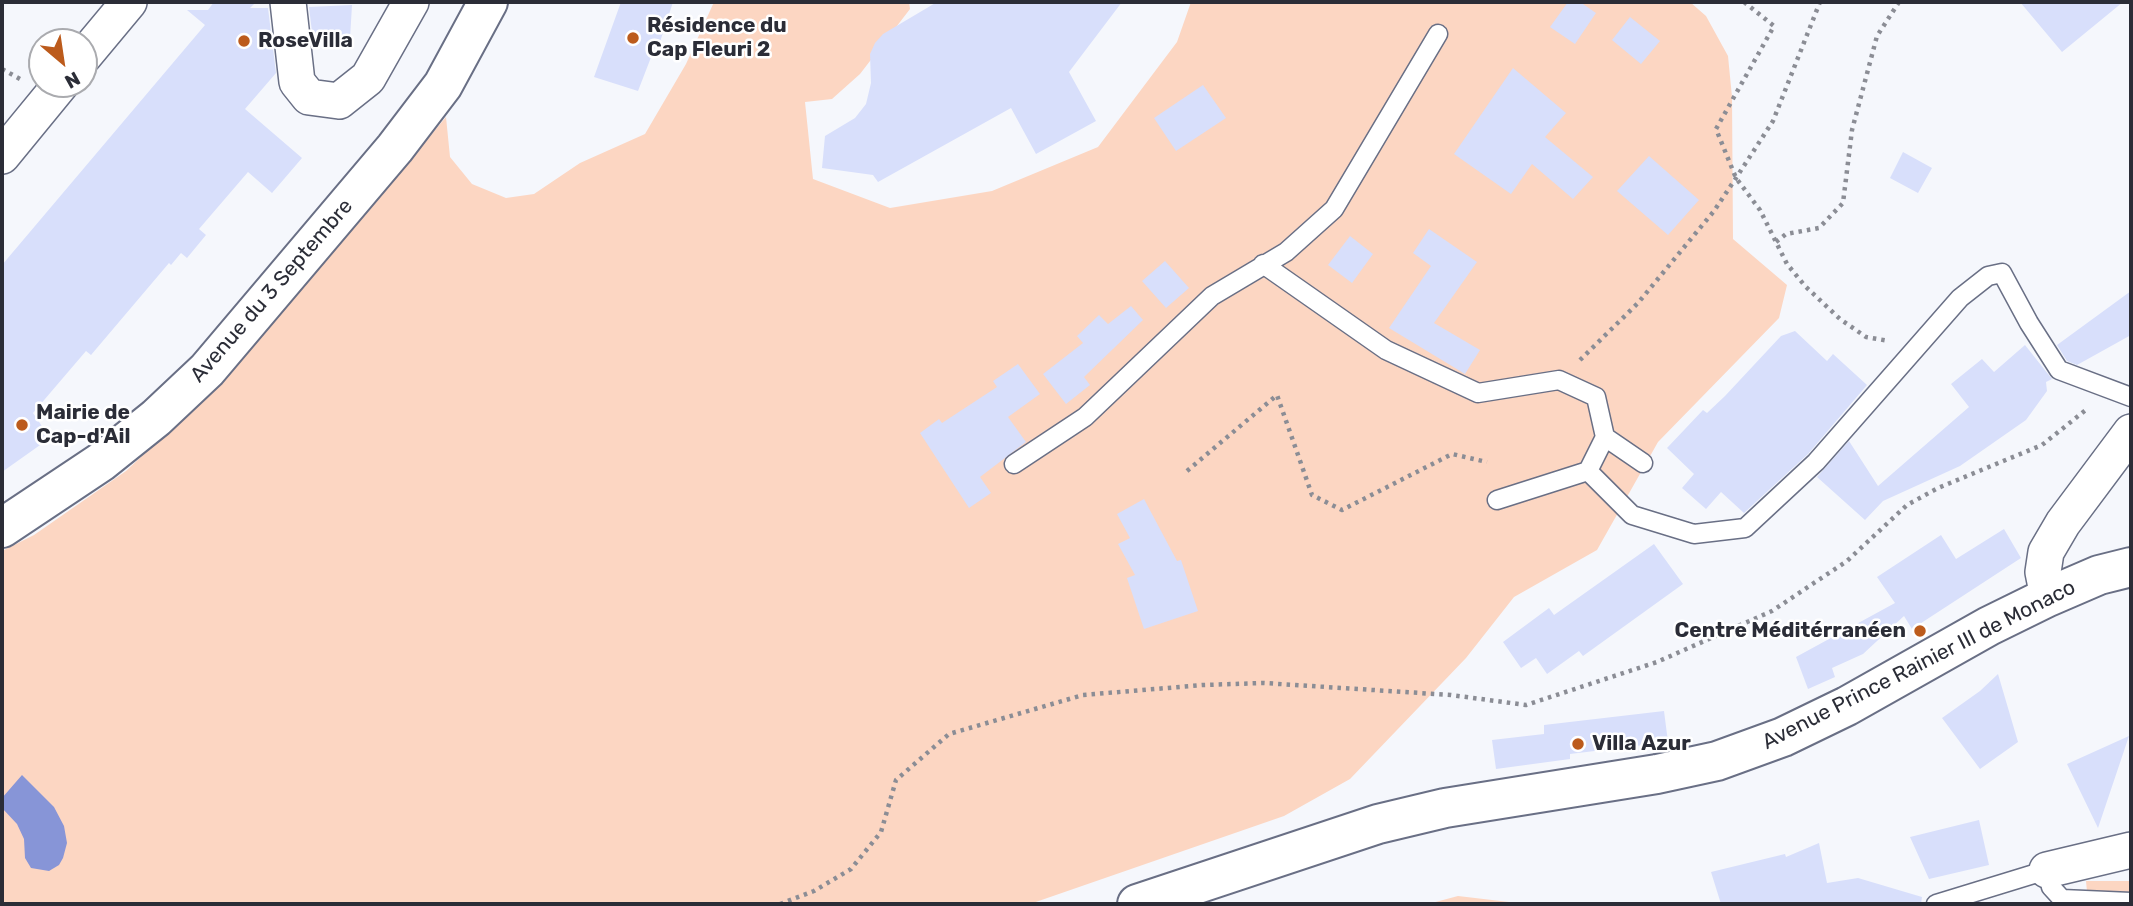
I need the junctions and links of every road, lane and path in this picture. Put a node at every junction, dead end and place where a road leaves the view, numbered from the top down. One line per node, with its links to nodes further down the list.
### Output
1 (129, 2): 9 (street)
2 (288, 2): 3 (street)
3 (411, 2)
4 (488, 2): 27 (main road, Avenue du 3 Septembre)
5 (1744, 2): 12 (path)
6 (1820, 2): 12 (path)
7 (1899, 2): 13 (path)
8 (1438, 34): 14 (lane)
9 (98, 39)
10 (50, 98): 11 (street)
11 (2, 156)
12 (1736, 178): 13 (path); 16 (path)
13 (1776, 242): 15 (path)
14 (1263, 264): 16 (lane); 23 (lane)
15 (1896, 343)
16 (1559, 380): 20 (lane)
17 (2110, 391): 18 (lane); 25 (lane); 33 (path)
18 (2131, 397)
19 (2131, 432): 29 (street)
20 (1605, 437): 22 (lane); 25 (lane)
21 (1487, 462): 24 (path)
22 (1643, 463)
23 (1014, 464)
24 (1187, 471)
25 (1588, 471): 26 (lane)
26 (1497, 500)
27 (2, 528)
28 (2131, 567): 29 (main road, Avenue Prince Rainier III de Monaco)
29 (2048, 597): 34 (main road, Avenue Prince Rainier III de Monaco)
30 (2131, 850): 31 (street)
31 (2046, 870): 32 (lane); 35 (lane)
32 (2131, 902)
33 (780, 904)
34 (1137, 904)
35 (1936, 904)

